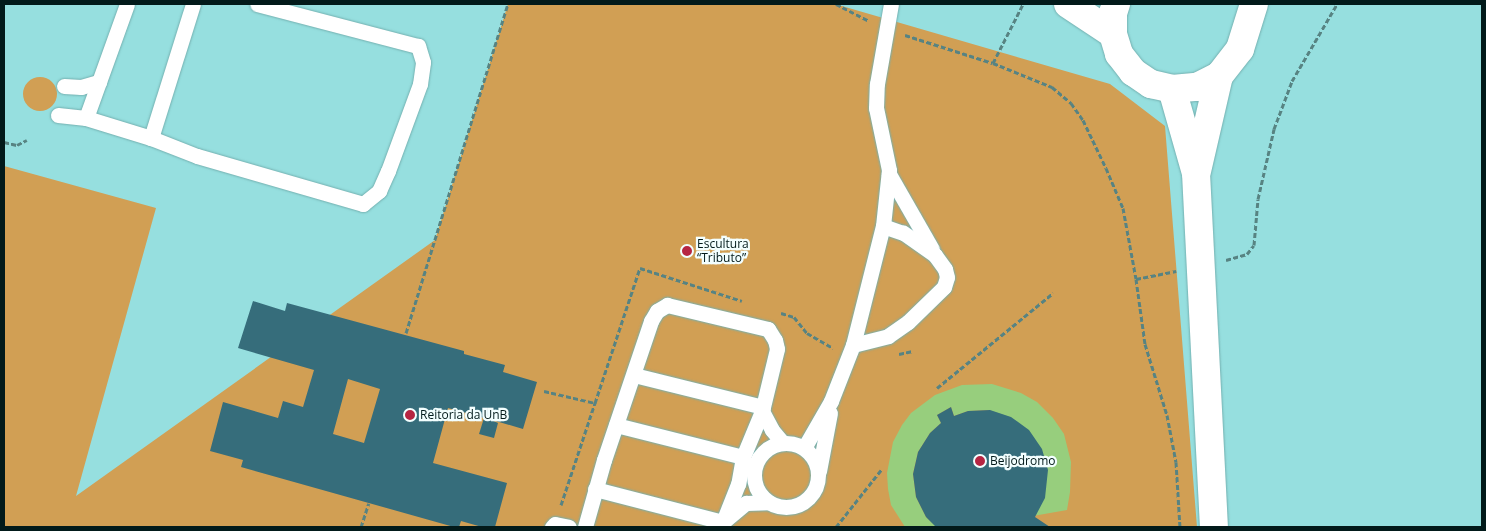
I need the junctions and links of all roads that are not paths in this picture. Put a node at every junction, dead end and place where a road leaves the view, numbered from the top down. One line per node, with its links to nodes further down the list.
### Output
1 (127, 4): 10 (lane)
2 (193, 4): 15 (lane)
3 (257, 4): 15 (lane)
4 (890, 4): 17 (lane)
5 (1068, 4): 8 (street)
6 (1116, 4): 8 (street)
7 (1247, 11): 9 (street)
8 (1113, 34): 12 (street)
9 (1219, 76): 12 (street); 16 (street)
10 (99, 82): 11 (lane); 14 (lane)
11 (64, 86)
12 (1172, 89): 16 (street)
13 (58, 115): 14 (lane)
14 (86, 118): 15 (lane)
15 (151, 138)
16 (1196, 173): 33 (street)
17 (889, 174): 18 (lane); 19 (lane)
18 (883, 226): 19 (lane); 20 (lane)
19 (935, 255): 20 (lane)
20 (853, 345): 22 (lane)
21 (634, 375): 23 (lane); 23 (lane); 24 (lane)
22 (832, 401): 26 (lane); 28 (lane)
23 (762, 409): 25 (lane); 27 (lane)
24 (616, 425): 27 (lane); 29 (lane)
25 (783, 443): 26 (lane); 30 (lane)
26 (804, 448): 28 (lane)
27 (743, 457): 31 (lane)
28 (817, 480): 30 (lane)
29 (596, 489): 31 (lane); 32 (lane)
30 (769, 502): 31 (lane)
31 (722, 524)
32 (585, 527)
33 (1214, 527)

